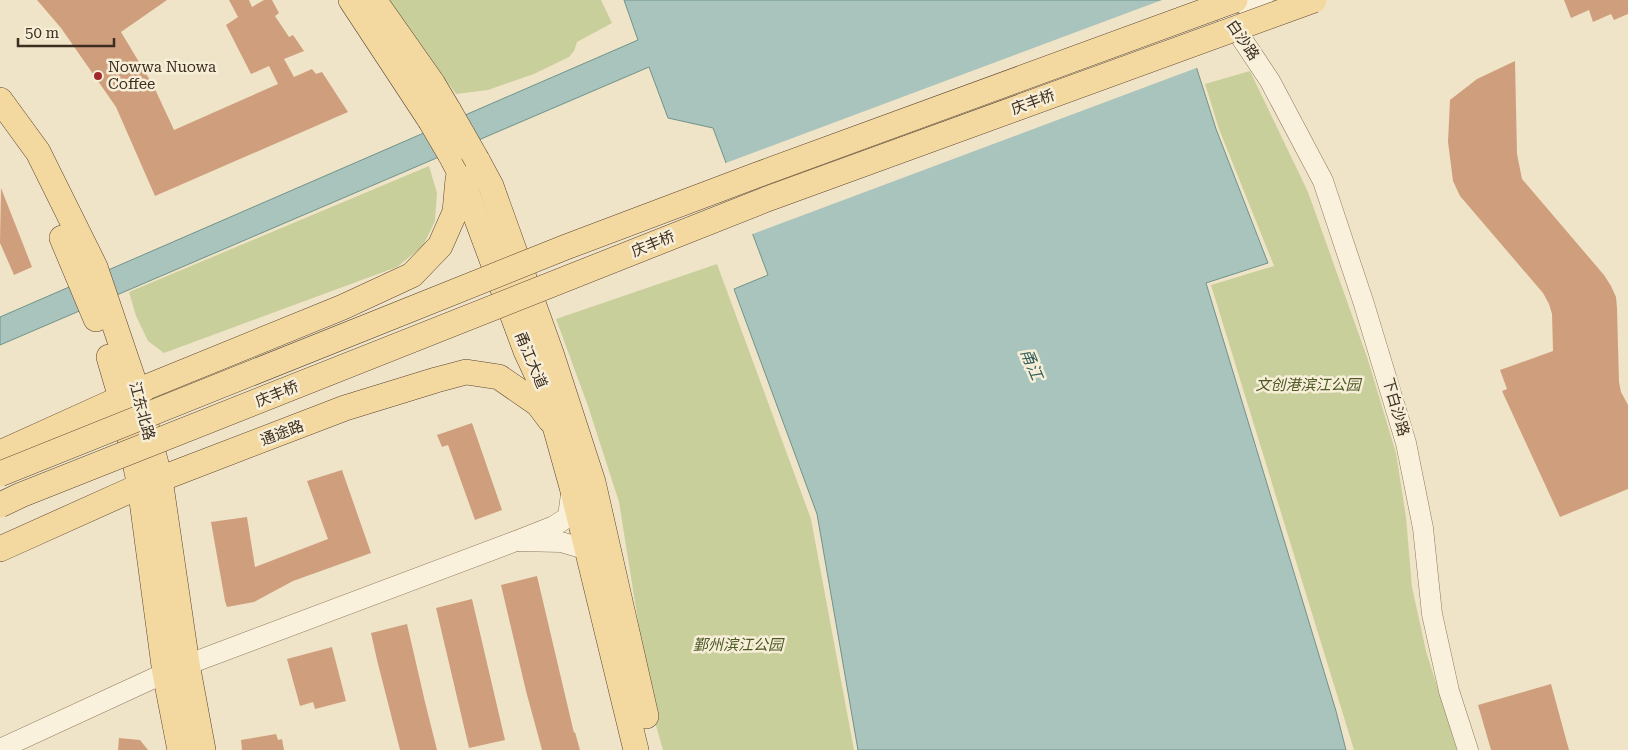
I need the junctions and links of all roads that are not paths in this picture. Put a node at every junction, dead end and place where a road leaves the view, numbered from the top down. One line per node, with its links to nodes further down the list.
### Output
1 (351, 0): 10 (main road, 甬江大道)
2 (374, 0): 10 (main road, 甬江大道)
3 (1216, 0): 8 (street, 白沙路)
4 (1225, 0): 6 (street)
5 (1235, 0): 17 (main road, 庆丰桥, bridge)
6 (1263, 0)
7 (1314, 0): 20 (main road, 庆丰桥, bridge)
8 (1270, 81): 30 (street, 下白沙路)
9 (0, 100): 13 (main road, 江东北路)
10 (440, 116): 12 (main road, 甬江大道, bridge)
11 (0, 122): 13 (main road, 江东北路)
12 (462, 162): 14 (main road); 15 (main road, 甬江大道); 29 (main road, 甬江大道)
13 (86, 268): 14 (main road, 江东北路)
14 (129, 394): 16 (main road); 18 (main road, 江东北路)
15 (556, 429): 18 (main road, 通途路); 19 (main road, 甬江大道)
16 (0, 453)
17 (0, 474)
18 (150, 482): 22 (main road, 通途路); 24 (main road, 江东北路)
19 (572, 487): 21 (street); 23 (main road, 甬江大道)
20 (0, 505)
21 (516, 541): 23 (street); 24 (street)
22 (0, 549)
23 (588, 550): 28 (main road, 甬江大道)
24 (176, 668): 25 (street); 26 (main road, 江东北路); 27 (main road, 江东北路)
25 (0, 749)
26 (180, 750)
27 (203, 750)
28 (636, 750)
29 (653, 750)
30 (1468, 750)

